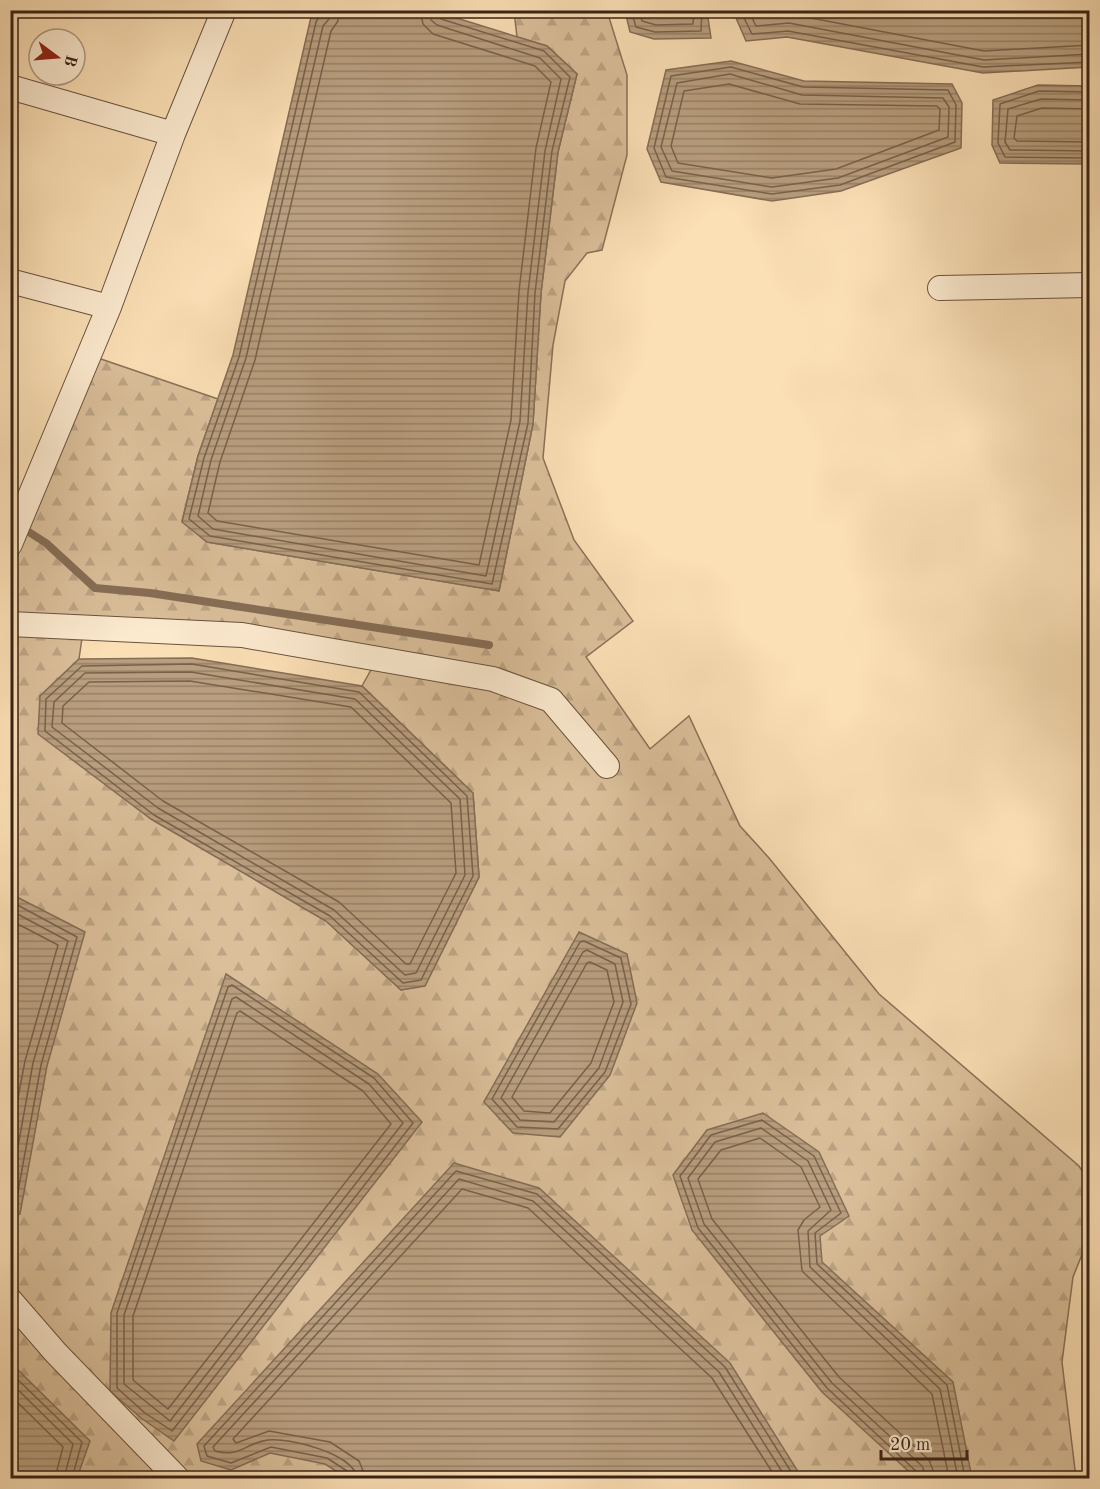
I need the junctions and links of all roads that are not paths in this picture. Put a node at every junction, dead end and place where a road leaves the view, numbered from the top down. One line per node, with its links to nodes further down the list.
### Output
1 (224, 10): 3 (street)
2 (10, 87): 3 (street)
3 (173, 134): 7 (street)
4 (10, 280): 7 (street)
5 (1089, 285): 6 (street)
6 (940, 288)
7 (109, 307): 8 (street)
8 (10, 544)
9 (10, 624): 10 (street)
10 (607, 766)
11 (10, 1300): 12 (street)
12 (177, 1479)

